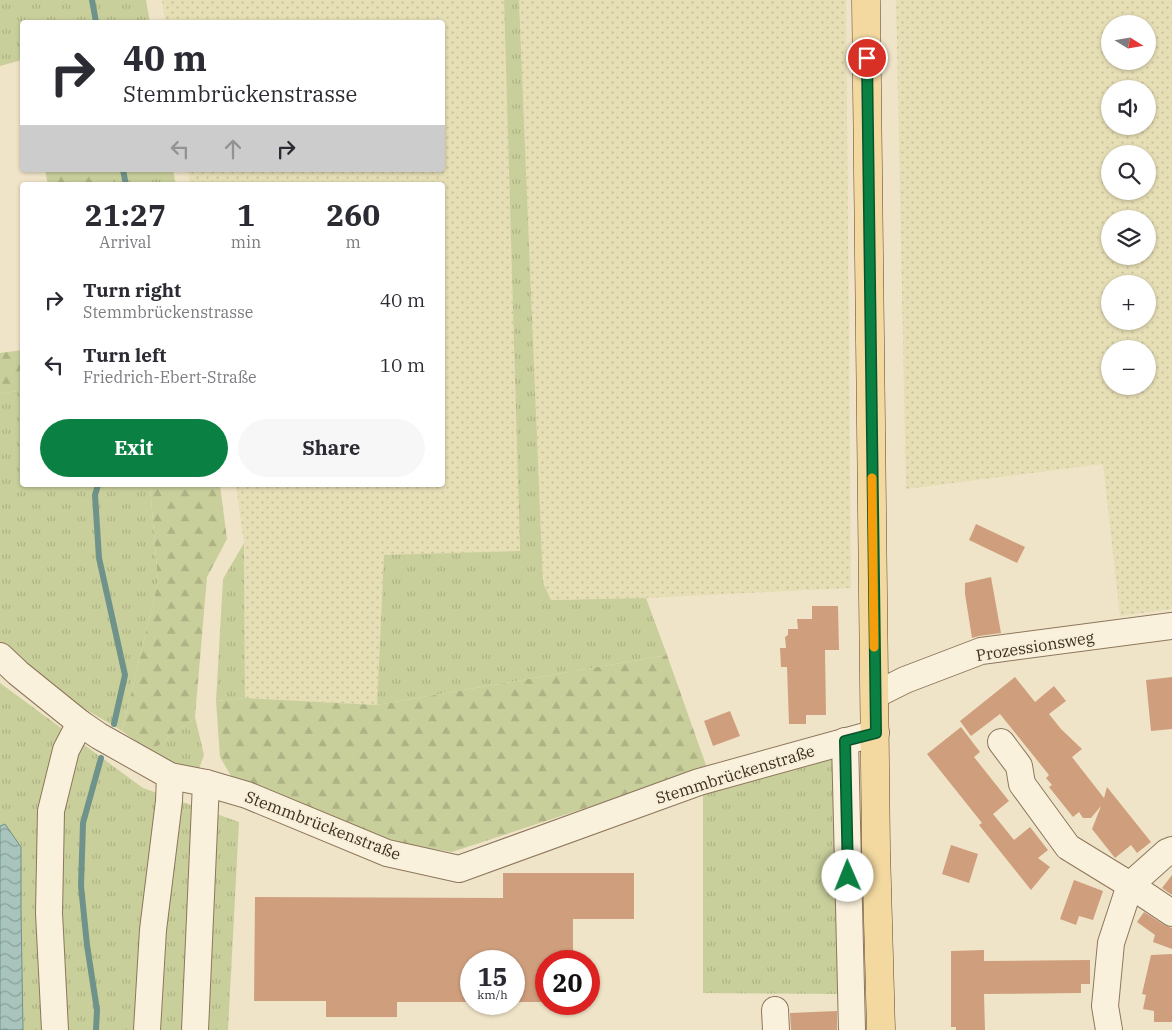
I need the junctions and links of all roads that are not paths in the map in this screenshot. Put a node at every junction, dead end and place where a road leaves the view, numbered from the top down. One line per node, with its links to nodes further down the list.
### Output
1 (866, 0): 4 (main road)
2 (1172, 626): 4 (street, Prozessionsweg)
3 (0, 656): 5 (street, Stemmbrückenstraße)
4 (875, 695): 6 (main road)
5 (80, 723): 9 (street, Stemmbrückenstraße); 14 (street)
6 (876, 733): 7 (street); 18 (main road)
7 (845, 741): 10 (street, Stemmbrückenstraße); 17 (street)
8 (1001, 742): 12 (street)
9 (170, 776): 10 (street, Stemmbrückenstraße); 15 (street)
10 (206, 783): 16 (street)
11 (1172, 850): 12 (street)
12 (1130, 885): 13 (street); 19 (street)
13 (1172, 913)
14 (55, 1030)
15 (147, 1030)
16 (195, 1030)
17 (852, 1030)
18 (880, 1030)
19 (1109, 1030)

